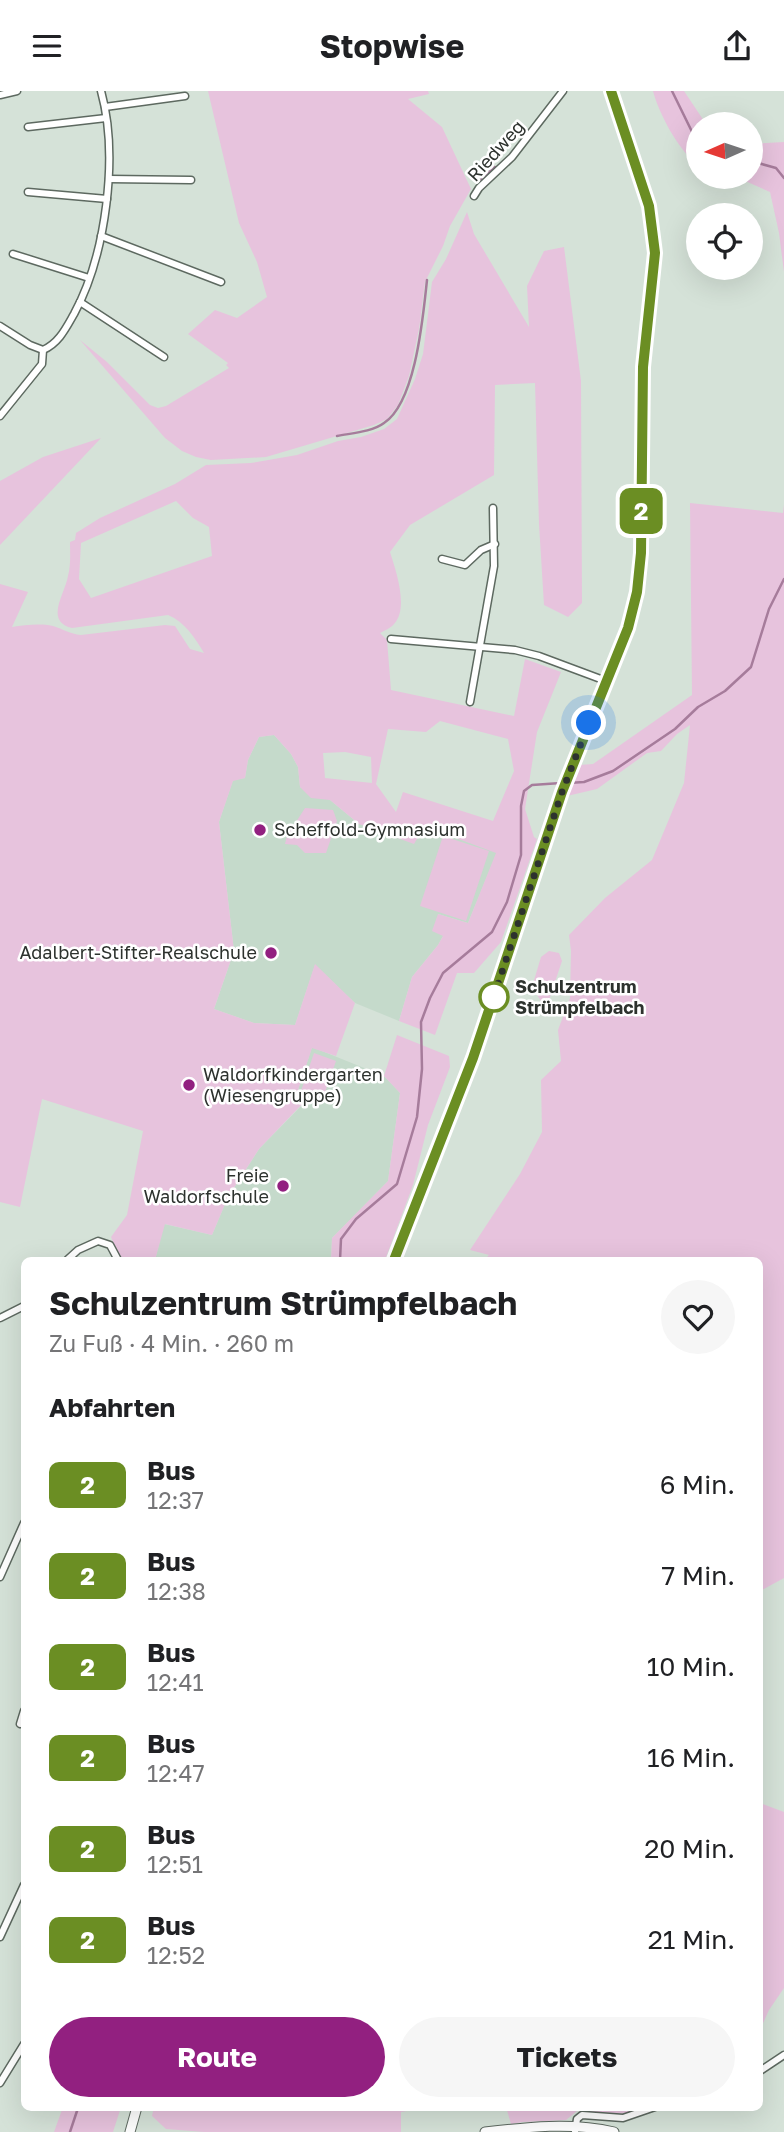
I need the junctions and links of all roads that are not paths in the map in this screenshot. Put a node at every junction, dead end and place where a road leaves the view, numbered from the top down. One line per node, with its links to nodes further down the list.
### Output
1 (17, 91): 5 (street)
2 (101, 91): 7 (street)
3 (564, 91): 13 (street, Riedweg)
4 (611, 91): 29 (main road)
5 (0, 95)
6 (185, 96): 7 (street)
7 (105, 107): 8 (street)
8 (107, 118): 9 (street); 10 (street)
9 (28, 127)
10 (109, 179): 11 (street); 14 (street)
11 (191, 180)
12 (28, 192): 14 (street)
13 (474, 196)
14 (107, 199): 15 (street)
15 (101, 236): 17 (street); 18 (street)
16 (13, 254): 17 (street)
17 (89, 278): 19 (street)
18 (221, 282)
19 (80, 302): 21 (street); 22 (street)
20 (0, 326): 21 (street)
21 (43, 350): 23 (street)
22 (164, 357)
23 (0, 416)
24 (493, 508): 25 (street)
25 (495, 544): 26 (street); 28 (street)
26 (442, 559)
27 (391, 639): 28 (street)
28 (480, 646): 29 (street); 30 (street)
29 (606, 681): 33 (main road)
30 (470, 702)
31 (69, 1257): 32 (street)
32 (116, 1257)
33 (395, 1257)
34 (21, 1308): 35 (street)
35 (0, 1318)
36 (21, 1530): 37 (street)
37 (0, 1577)
38 (21, 1721): 39 (street)
39 (20, 1724)
40 (21, 1892): 41 (street)
41 (0, 1937)
42 (21, 2049): 45 (street)
43 (784, 2055): 44 (street)
44 (763, 2069)
45 (0, 2083)
46 (136, 2111): 49 (main road)
47 (643, 2111): 48 (street)
48 (575, 2129): 50 (main road); 51 (main road)
49 (130, 2132)
50 (485, 2132)
51 (614, 2132)

